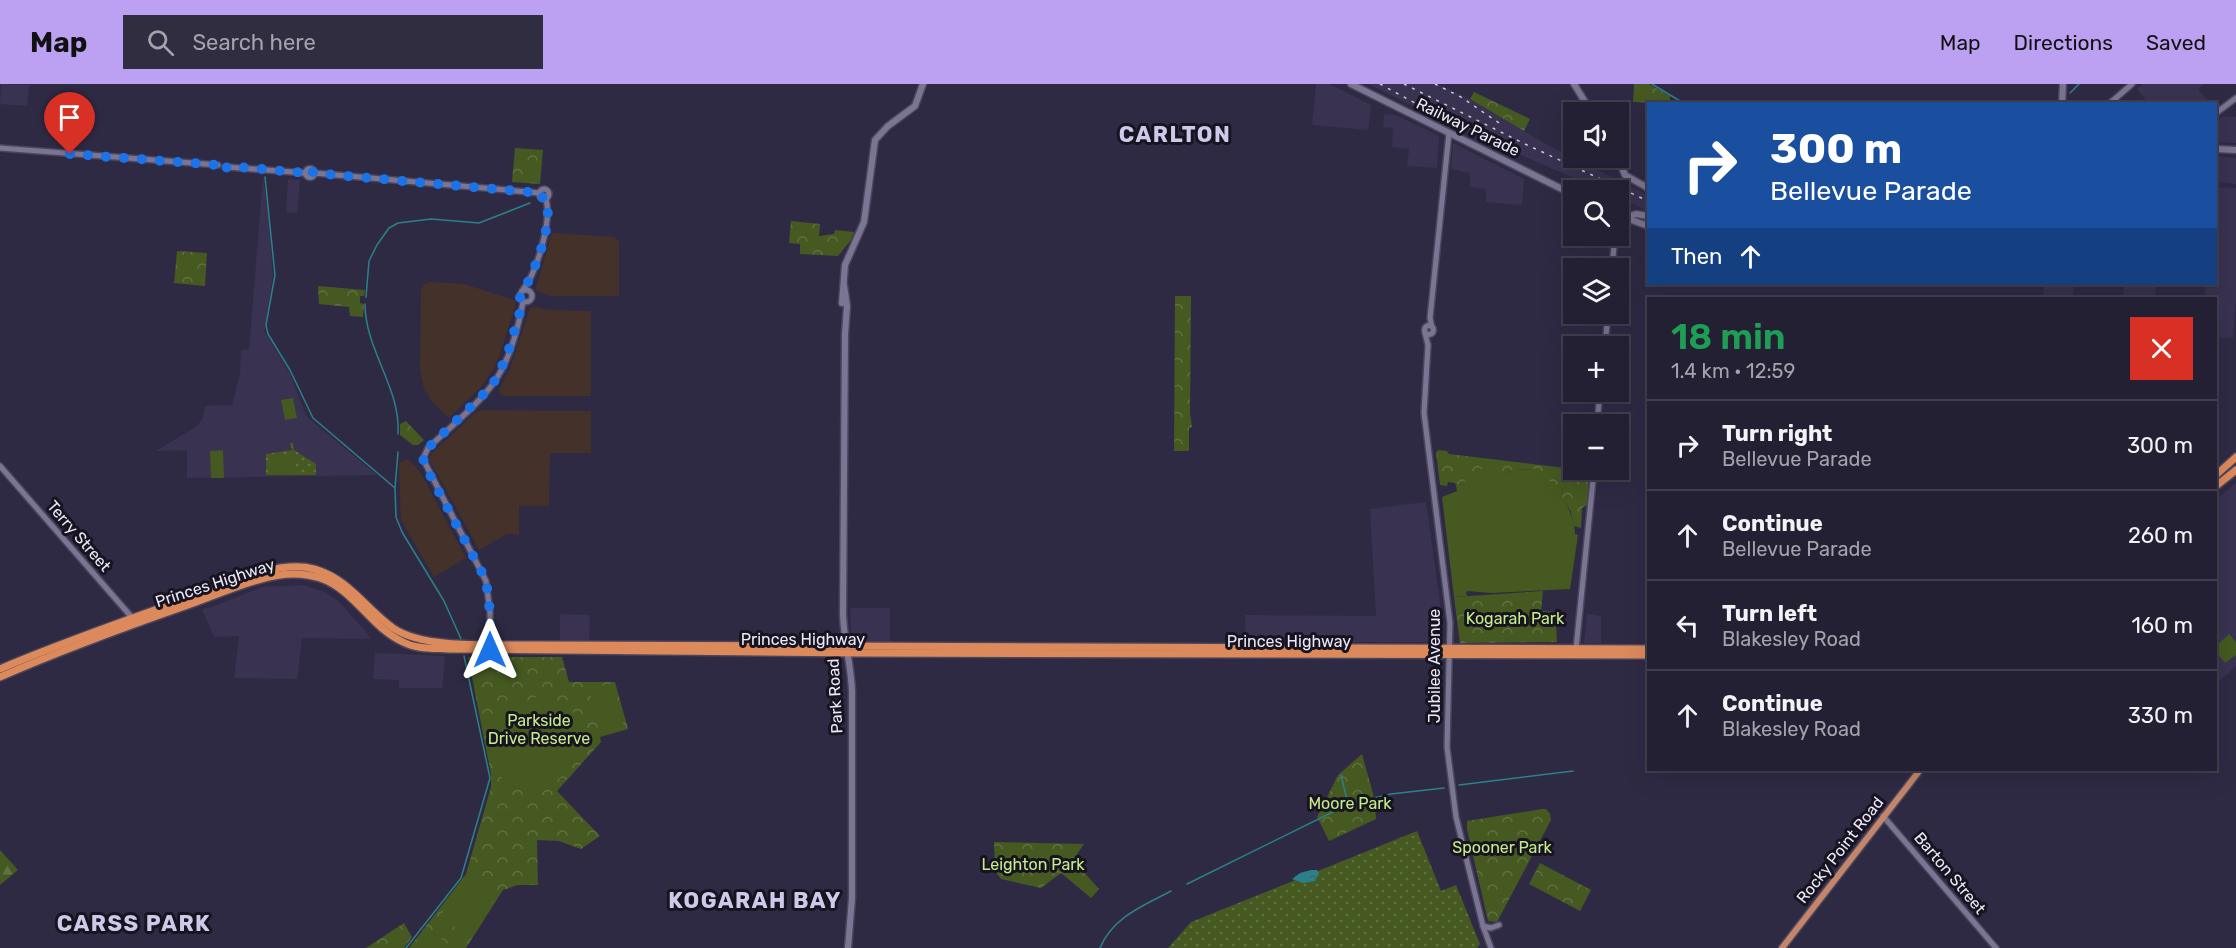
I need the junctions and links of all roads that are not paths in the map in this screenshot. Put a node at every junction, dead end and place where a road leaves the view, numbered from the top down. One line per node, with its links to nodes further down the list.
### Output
1 (923, 84): 37 (main road, Park Road)
2 (1351, 84): 13 (main road, Railway Parade)
3 (1574, 84): 8 (main road)
4 (2063, 84): 9 (main road)
5 (2132, 84): 6 (street)
6 (2120, 93): 10 (street); 11 (street)
7 (2236, 98): 12 (street)
8 (1585, 102)
9 (2062, 102)
10 (2107, 102)
11 (2111, 102)
12 (2217, 112)
13 (1449, 133): 19 (main road, Railway Parade); 40 (street, Jubilee Avenue)
14 (0, 148): 24 (street)
15 (2217, 149): 16 (main road)
16 (2236, 150)
17 (1622, 168): 18 (main road)
18 (1647, 187)
19 (1563, 190)
20 (1629, 215): 21 (main road)
21 (1647, 216)
22 (1629, 219): 23 (main road)
23 (1647, 226)
24 (532, 273): 25 (street); 26 (street)
25 (522, 291): 26 (street); 27 (street)
26 (531, 293): 27 (street)
27 (523, 302): 36 (street)
28 (2236, 457): 31 (highway)
29 (0, 466): 34 (street, Terry Street)
30 (2236, 470): 33 (highway)
31 (2217, 474)
32 (1593, 480): 38 (street)
33 (2217, 485)
34 (132, 617): 35 (street, Terry Street); 36 (highway, Princes Highway); 42 (highway, Princes Highway)
35 (138, 623): 36 (highway, Princes Highway); 43 (highway, Princes Highway)
36 (490, 647): 37 (highway, Princes Highway)
37 (846, 649): 40 (highway, Princes Highway); 48 (main road, Park Road)
38 (1576, 649): 39 (highway, Princes Highway); 40 (highway, Princes Highway)
39 (1647, 649)
40 (1450, 651): 41 (highway, Princes Highway); 47 (street, Jubilee Avenue)
41 (1647, 656)
42 (0, 669)
43 (0, 677)
44 (1919, 771): 45 (main road, Rocky Point Road)
45 (1884, 816): 50 (main road, Rocky Point Road); 51 (street, Barton Street)
46 (1499, 925): 47 (street)
47 (1483, 926): 49 (street, Jubilee Avenue)
48 (848, 948)
49 (1491, 948)
50 (1782, 948)
51 (1996, 948)

